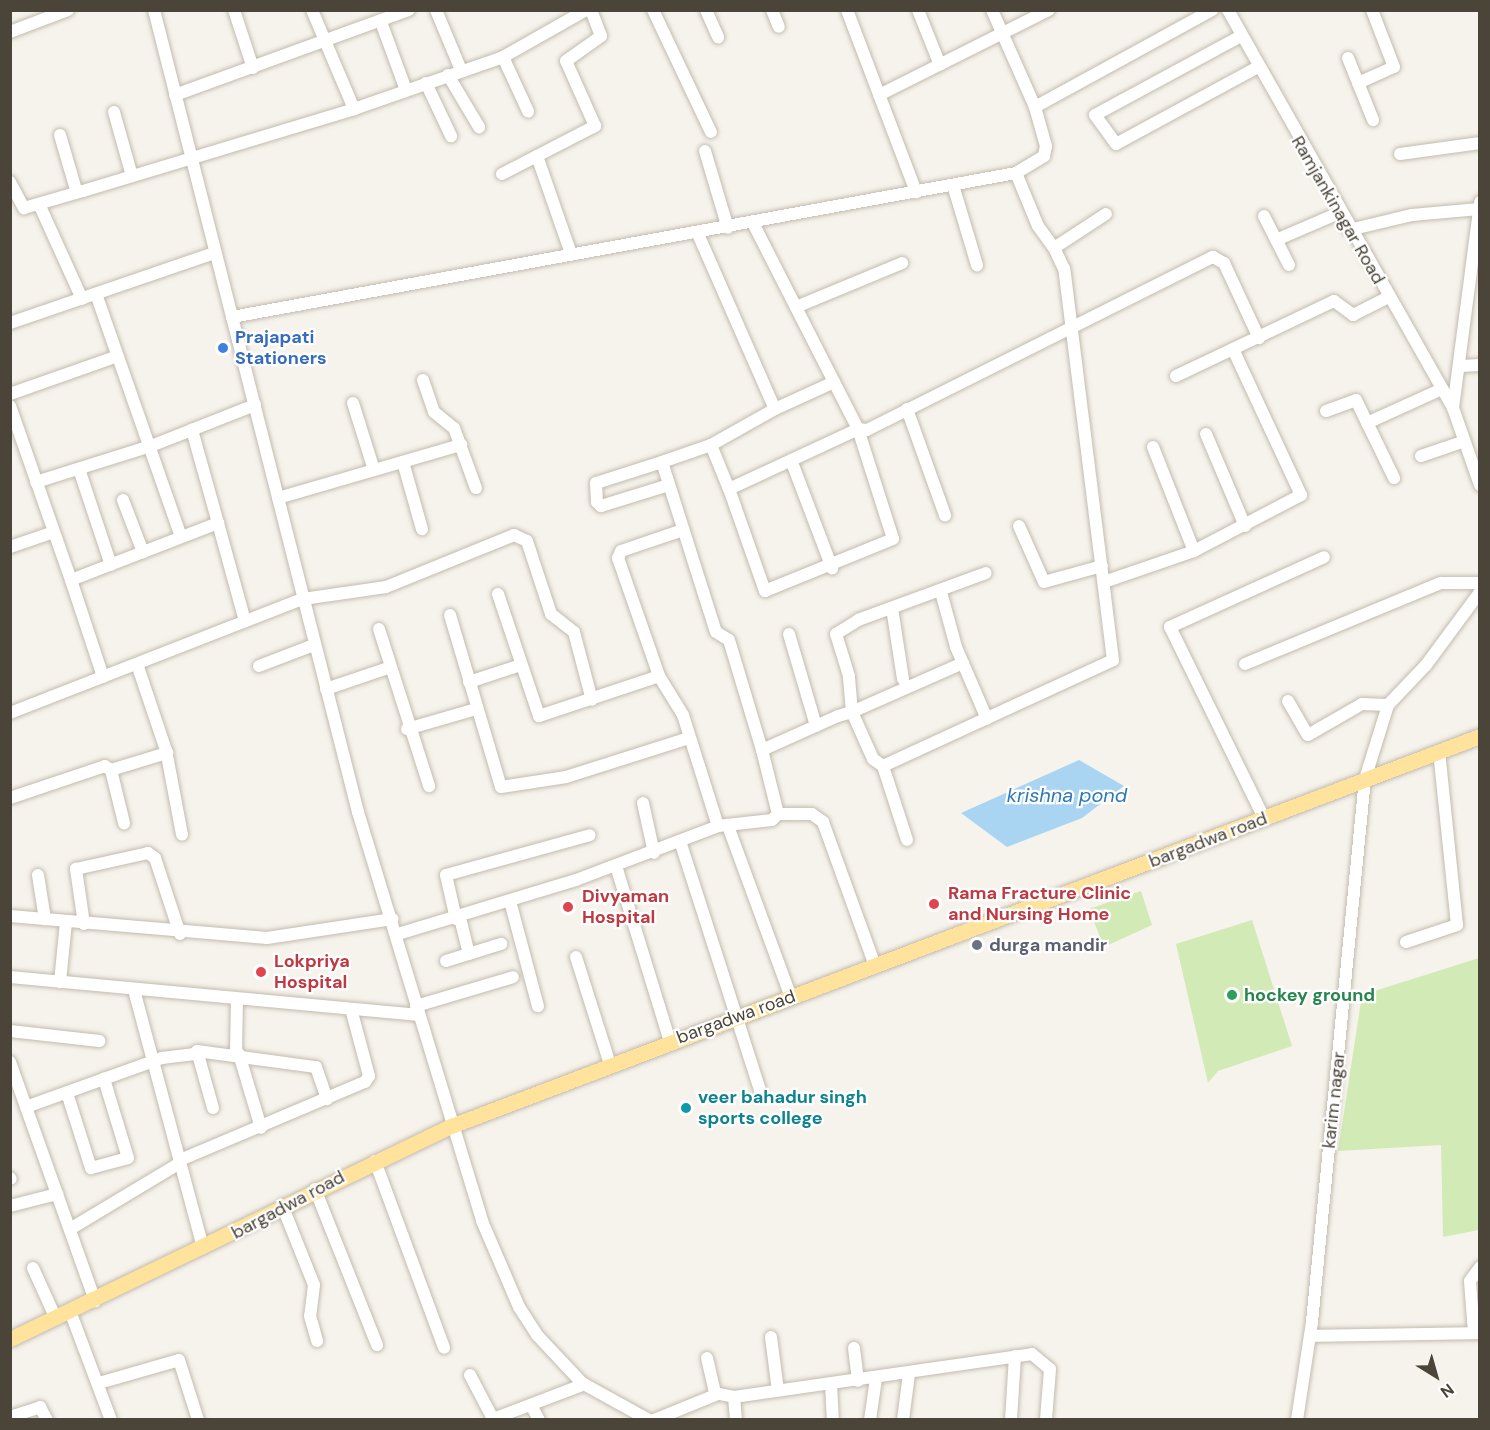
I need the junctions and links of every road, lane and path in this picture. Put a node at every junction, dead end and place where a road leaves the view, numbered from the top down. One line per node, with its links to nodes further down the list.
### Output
1 (68, 10): 19 (street)
2 (154, 10): 37 (street)
3 (234, 10): 31 (street)
4 (312, 10): 26 (street)
5 (410, 10): 20 (street)
6 (436, 10): 32 (street)
7 (586, 10): 27 (street)
8 (591, 10): 51 (street)
9 (653, 10): 45 (street)
10 (706, 10): 25 (street)
11 (772, 10): 21 (street)
12 (847, 10): 38 (street)
13 (918, 10): 29 (street)
14 (992, 10): 23 (street)
15 (1049, 10): 23 (street)
16 (1212, 10): 39 (street)
17 (1228, 10): 24 (street, Ramjankinagar Road)
18 (1372, 10): 35 (street)
19 (38, 16): 22 (street)
20 (381, 22): 26 (street); 36 (street)
21 (779, 27)
22 (10, 32)
23 (1002, 35): 29 (street); 39 (street)
24 (1241, 36): 30 (street, Ramjankinagar Road); 30 (street)
25 (717, 37)
26 (326, 44): 31 (street); 40 (street)
27 (503, 57): 32 (street); 41 (street)
28 (1348, 58): 35 (street)
29 (940, 65): 38 (street)
30 (1258, 67): 62 (street, Ramjankinagar Road)
31 (253, 68): 37 (street)
32 (460, 70): 33 (street)
33 (448, 75): 34 (street); 44 (street)
34 (426, 83): 36 (street); 47 (street)
35 (1358, 83): 43 (street)
36 (406, 90): 40 (street)
37 (175, 95): 52 (street)
38 (879, 95): 58 (street)
39 (1035, 107): 53 (street)
40 (354, 109): 52 (street)
41 (528, 111)
42 (114, 112): 55 (street)
43 (1373, 120)
44 (479, 127)
45 (711, 132)
46 (60, 135): 59 (street)
47 (451, 135)
48 (1479, 143): 50 (street)
49 (705, 151): 66 (street)
50 (1400, 154)
51 (537, 156): 54 (street); 71 (street)
52 (190, 158): 55 (street); 72 (street)
53 (1016, 173): 57 (street); 70 (street)
54 (502, 174)
55 (132, 176): 59 (street)
56 (10, 182): 60 (street)
57 (953, 185): 58 (street); 74 (street)
58 (916, 192): 65 (street)
59 (77, 193): 60 (street)
60 (39, 204): 78 (street)
61 (1479, 205): 67 (street); 87 (street)
62 (1339, 213): 67 (street, Ramjankinagar Road); 69 (street)
63 (1106, 214): 70 (street)
64 (1264, 216): 69 (street)
65 (753, 223): 66 (street); 79 (street)
66 (728, 228): 68 (street)
67 (1349, 230): 77 (street, Ramjankinagar Road)
68 (698, 234): 71 (street); 97 (street)
69 (1276, 240): 75 (street)
70 (1054, 248): 82 (street)
71 (570, 251): 80 (street)
72 (214, 253): 76 (street); 80 (street)
73 (902, 263): 79 (street)
74 (977, 265)
75 (1289, 265)
76 (96, 294): 78 (street); 85 (street)
77 (1388, 297): 83 (street); 91 (street, Ramjankinagar Road)
78 (82, 299): 81 (street)
79 (796, 307): 90 (street)
80 (232, 317): 94 (street)
81 (10, 324)
82 (1072, 324): 83 (street); 98 (street); 136 (street)
83 (1259, 338): 84 (street)
84 (1233, 349): 88 (street); 126 (street)
85 (118, 356): 92 (street); 107 (street)
86 (1479, 365): 87 (street)
87 (1461, 366): 96 (street)
88 (1176, 376)
89 (423, 380): 105 (street)
90 (834, 382): 97 (street); 101 (street)
91 (1442, 389): 96 (street, Ramjankinagar Road); 100 (street)
92 (10, 394)
93 (353, 403): 114 (street)
94 (255, 405): 102 (street); 121 (street)
95 (10, 406): 116 (street)
96 (1453, 408): 104 (street, Ramjankinagar Road)
97 (775, 409): 106 (street)
98 (907, 409): 101 (street); 123 (street)
99 (1326, 411): 100 (street)
100 (1367, 423): 115 (street)
101 (858, 429): 110 (street); 137 (street)
102 (192, 430): 107 (street); 124 (street)
103 (1206, 434): 126 (street)
104 (1465, 441): 109 (street); 118 (street, Ramjankinagar Road)
105 (461, 445): 111 (street); 119 (street)
106 (711, 445): 112 (street); 120 (street)
107 (151, 446): 113 (street); 130 (street)
108 (1153, 447): 132 (street)
109 (1421, 456)
110 (791, 460): 120 (street); 137 (street)
111 (403, 462): 114 (street); 127 (street)
112 (662, 462): 117 (street); 117 (street)
113 (79, 469): 116 (street); 135 (street)
114 (374, 470): 121 (street)
115 (1394, 478)
116 (36, 482): 129 (street)
117 (669, 484): 128 (street)
118 (1479, 485)
119 (476, 488)
120 (729, 489): 137 (street)
121 (278, 498): 144 (street)
122 (123, 500): 133 (street)
123 (945, 515)
124 (218, 523): 130 (street); 147 (street)
125 (1019, 526): 136 (street)
126 (1245, 526): 132 (street)
127 (422, 529)
128 (683, 530): 157 (street); 173 (street)
129 (54, 532): 131 (street); 139 (street)
130 (181, 537): 133 (street)
131 (10, 547)
132 (1194, 551): 140 (street)
133 (143, 552): 135 (street)
134 (1324, 557): 183 (street)
135 (111, 565): 139 (street)
136 (1102, 566): 140 (street)
137 (832, 567)
138 (986, 573): 142 (street)
139 (71, 580): 158 (street)
140 (1104, 582): 168 (street)
141 (1475, 585): 153 (street); 164 (street)
142 (941, 592): 145 (street); 151 (street)
143 (498, 594): 154 (street)
144 (303, 599): 147 (street); 150 (street); 162 (street)
145 (892, 608): 159 (street); 166 (street)
146 (450, 615): 160 (street)
147 (246, 621): 152 (street)
148 (379, 629): 156 (street)
149 (789, 634): 169 (street)
150 (314, 645): 155 (street); 161 (street)
151 (963, 663): 166 (street); 168 (street)
152 (137, 664): 158 (street); 175 (street)
153 (1245, 664)
154 (521, 665): 160 (street); 162 (street)
155 (259, 666)
156 (388, 668): 161 (street); 170 (street)
157 (659, 676): 162 (street); 172 (street)
158 (103, 677): 167 (street)
159 (903, 679)
160 (469, 682): 165 (street)
161 (326, 689): 197 (street)
162 (592, 700)
163 (1288, 701): 164 (street)
164 (1377, 705): 178 (street, karim nagar)
165 (476, 709): 170 (street); 172 (street)
166 (852, 712): 169 (street); 176 (street)
167 (10, 713)
168 (987, 719): 176 (street)
169 (816, 726): 173 (street)
170 (407, 729): 179 (street)
171 (1479, 736): 174 (main road, bargadwa road)
172 (689, 738): 185 (street)
173 (762, 750): 182 (street)
174 (1439, 751): 178 (main road, bargadwa road); 202 (street)
175 (167, 753): 177 (street); 187 (street)
176 (883, 766): 188 (street)
177 (111, 770): 180 (street); 184 (street)
178 (1365, 779): 183 (main road, bargadwa road); 248 (street, karim nagar)
179 (429, 786)
180 (10, 798)
181 (643, 803): 190 (street)
182 (778, 814): 185 (street); 207 (street)
183 (1264, 818): 207 (main road, bargadwa road)
184 (124, 823)
185 (723, 826): 189 (street); 212 (street)
186 (590, 835): 195 (street)
187 (182, 836)
188 (907, 840)
189 (680, 841): 190 (street); 217 (street)
190 (654, 854): 191 (street)
191 (616, 866): 193 (street); 220 (street)
192 (39, 875): 196 (street)
193 (510, 902): 195 (street); 214 (street)
194 (10, 916): 196 (street)
195 (458, 918): 201 (street); 204 (street)
196 (45, 919): 198 (street)
197 (393, 919): 200 (street); 201 (street)
198 (66, 922): 199 (street); 210 (street)
199 (84, 924): 200 (street); 200 (street)
200 (180, 934)
201 (398, 934): 216 (street)
202 (1406, 942)
203 (501, 944): 204 (street)
204 (469, 954): 206 (street)
205 (576, 957): 225 (street)
206 (446, 961)
207 (875, 966): 212 (main road, bargadwa road)
208 (10, 977): 210 (street)
209 (513, 977): 216 (street)
210 (60, 982): 211 (street)
211 (134, 990): 213 (street); 224 (street)
212 (791, 997): 217 (main road, bargadwa road)
213 (237, 999): 215 (street); 222 (street)
214 (538, 1006)
215 (351, 1009): 216 (street); 229 (street)
216 (418, 1011): 232 (street)
217 (736, 1016): 220 (main road, bargadwa road); 227 (street)
218 (10, 1031): 219 (street)
219 (99, 1041)
220 (670, 1041): 225 (main road, bargadwa road)
221 (195, 1054): 222 (street); 224 (street); 231 (street)
222 (237, 1054): 229 (street); 233 (street)
223 (10, 1062): 230 (street)
224 (153, 1062): 226 (street); 235 (street)
225 (610, 1064): 232 (main road, bargadwa road)
226 (104, 1079): 228 (street); 228 (street)
227 (760, 1090)
228 (67, 1092): 230 (street)
229 (327, 1099): 233 (street)
230 (26, 1107): 237 (street)
231 (213, 1108)
232 (451, 1126): 234 (main road, bargadwa road); 262 (street)
233 (261, 1128): 235 (street)
234 (375, 1161): 236 (main road, bargadwa road); 253 (street)
235 (180, 1162): 240 (street); 241 (street)
236 (315, 1189): 238 (main road, bargadwa road); 252 (street)
237 (57, 1194): 239 (street); 240 (street)
238 (282, 1205): 241 (main road, bargadwa road); 251 (street)
239 (10, 1206)
240 (69, 1229): 244 (street)
241 (203, 1248): 244 (main road, bargadwa road)
242 (33, 1268): 246 (street)
243 (1479, 1268): 247 (street)
244 (95, 1301): 245 (main road, bargadwa road)
245 (70, 1311): 246 (main road, bargadwa road); 261 (street)
246 (56, 1319): 250 (main road, bargadwa road)
247 (1478, 1332): 248 (street)
248 (1310, 1336): 281 (street, karim nagar)
249 (771, 1337): 264 (street)
250 (10, 1339)
251 (317, 1341)
252 (377, 1345)
253 (444, 1348)
254 (854, 1348): 260 (street)
255 (1015, 1356): 257 (street); 279 (street); 280 (street)
256 (706, 1358): 265 (street)
257 (909, 1374): 259 (street); 278 (street)
258 (470, 1375): 267 (street)
259 (876, 1379): 260 (street); 277 (street)
260 (858, 1381): 263 (street)
261 (99, 1383): 270 (street); 271 (street)
262 (585, 1384): 267 (street); 273 (street)
263 (831, 1384): 264 (street); 276 (street)
264 (778, 1391): 266 (street)
265 (718, 1394): 266 (street); 274 (street)
266 (734, 1397): 275 (street)
267 (531, 1405): 272 (street)
268 (10, 1417): 269 (street)
269 (47, 1419)
270 (111, 1419)
271 (198, 1419)
272 (539, 1419)
273 (648, 1419)
274 (654, 1419)
275 (736, 1419)
276 (833, 1419)
277 (870, 1419)
278 (903, 1419)
279 (1011, 1419)
280 (1046, 1419)
281 (1298, 1419)

